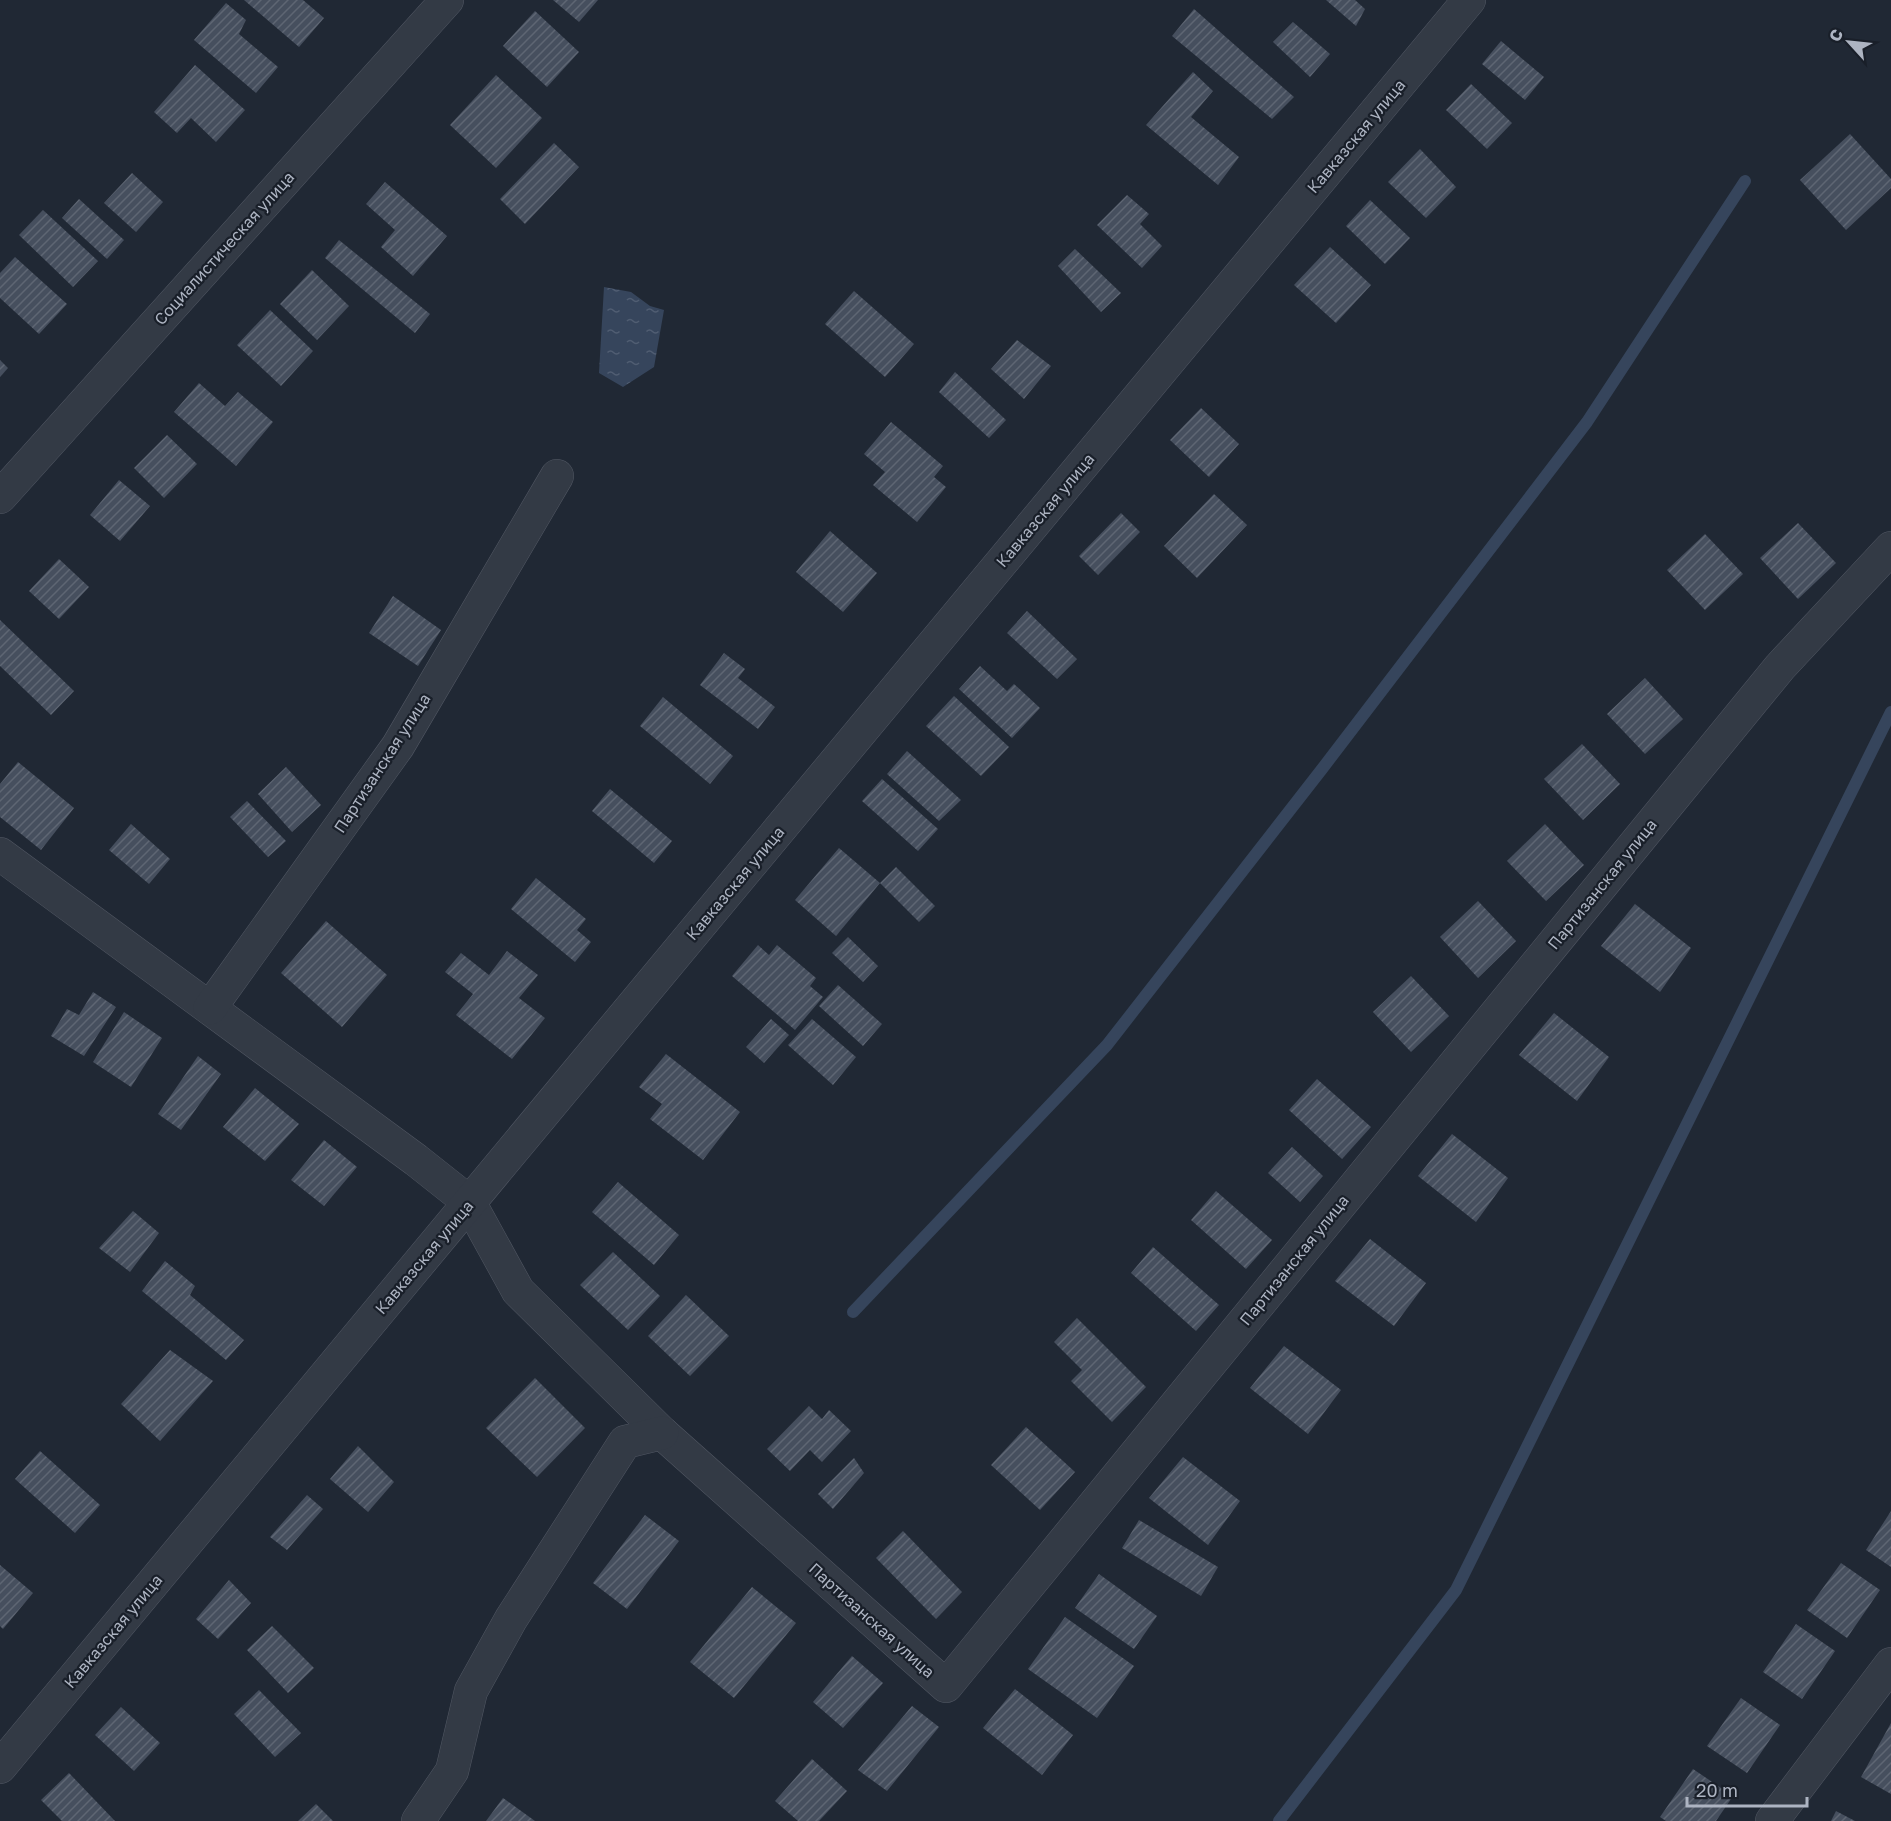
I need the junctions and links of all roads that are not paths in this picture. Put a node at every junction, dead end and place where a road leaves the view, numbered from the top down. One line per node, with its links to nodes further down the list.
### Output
1 (447, 0): 4 (street, Социалистическая улица)
2 (1469, 0): 8 (street, Кавказская улица)
3 (557, 476): 7 (street, Партизанская улица)
4 (0, 497)
5 (1891, 549): 9 (street, Партизанская улица)
6 (0, 854): 7 (street, Партизанская улица)
7 (210, 1008): 8 (street, Партизанская улица)
8 (469, 1202): 9 (street, Партизанская улица); 11 (street, Кавказская улица)
9 (662, 1433): 12 (street)
10 (1891, 1664): 13 (street)
11 (0, 1767)
12 (418, 1821)
13 (1772, 1821)

